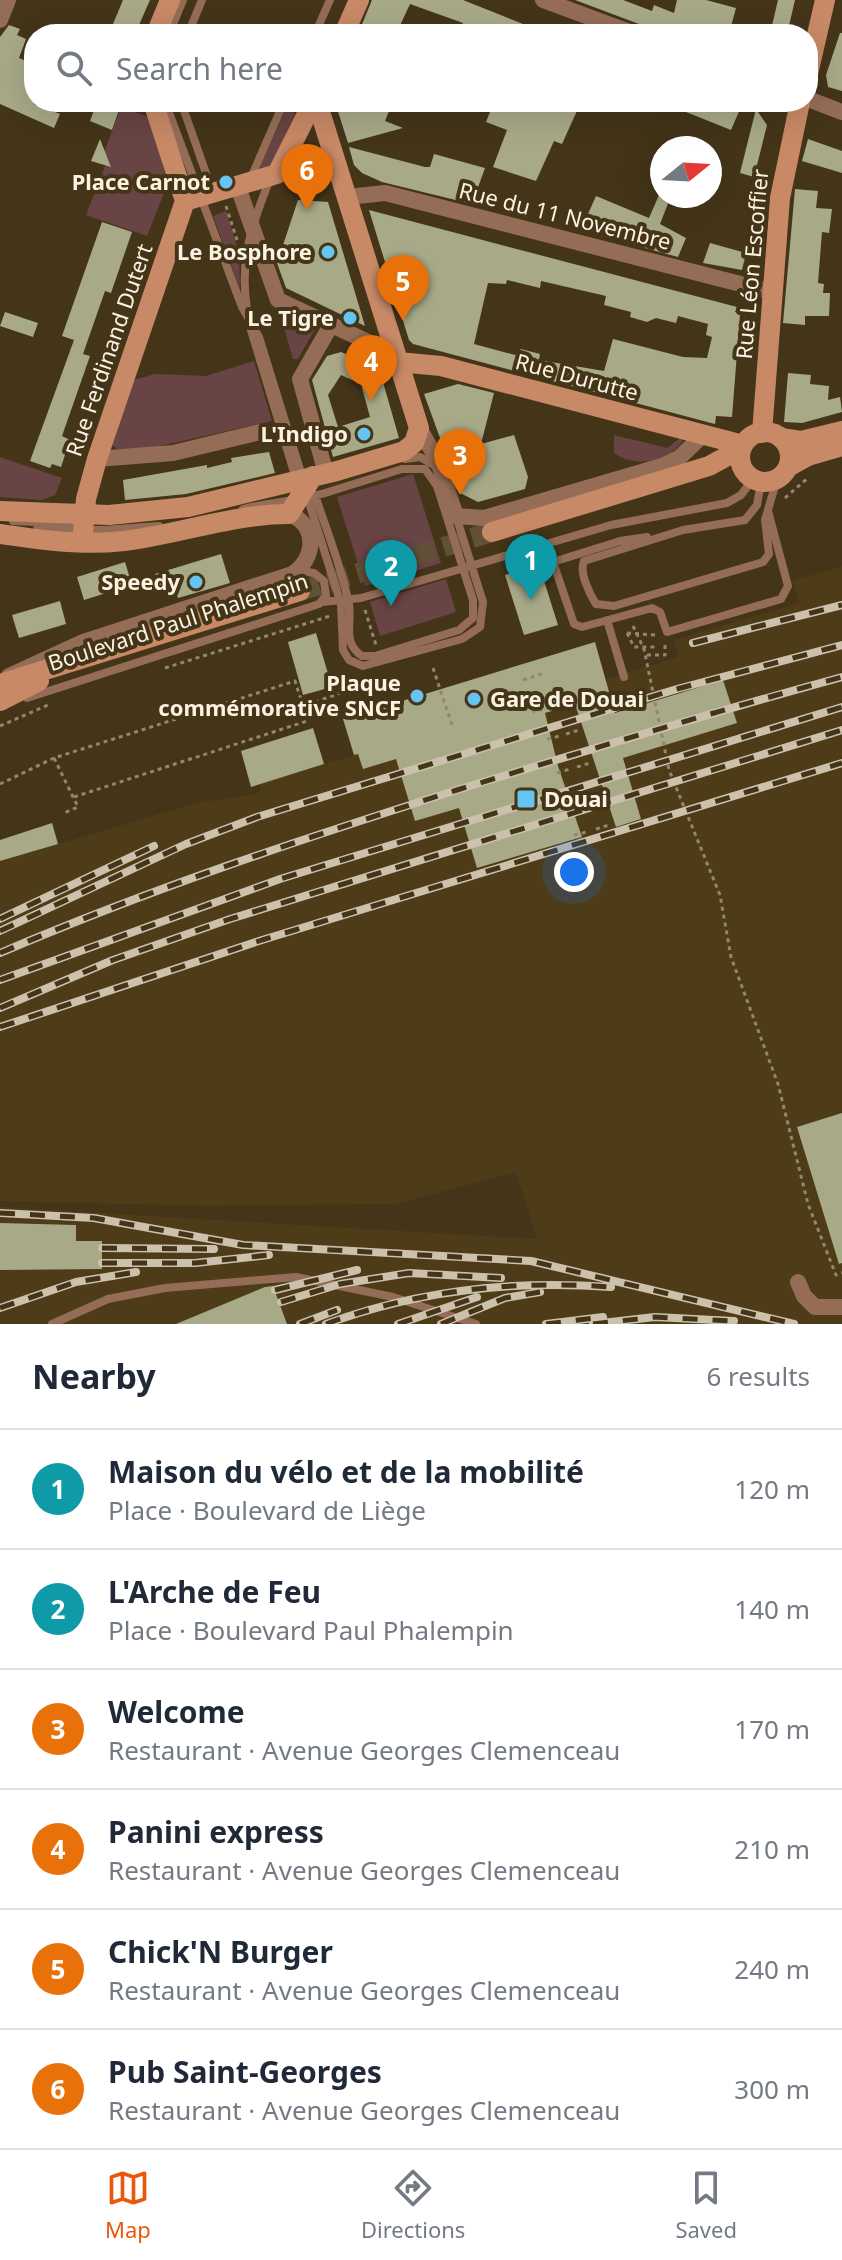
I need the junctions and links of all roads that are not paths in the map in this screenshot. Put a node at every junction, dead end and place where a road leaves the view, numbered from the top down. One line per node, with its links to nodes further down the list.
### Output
1 (8, 0): 10 (street)
2 (170, 0): 11 (street)
3 (183, 0): 12 (lane)
4 (202, 0): 13 (lane)
5 (330, 0): 14 (lane)
6 (350, 0): 15 (lane)
7 (359, 0): 16 (street)
8 (543, 0): 17 (street)
9 (825, 0): 18 (street)
10 (0, 20)
11 (160, 24)
12 (173, 24)
13 (192, 24)
14 (319, 24)
15 (339, 24)
16 (348, 24)
17 (608, 24)
18 (818, 30)
19 (818, 103): 28 (street)
20 (158, 112): 32 (street)
21 (169, 112): 32 (lane)
22 (185, 112): 29 (lane)
23 (279, 112): 31 (lane)
24 (301, 112): 30 (lane)
25 (310, 112): 30 (street)
26 (318, 112): 33 (street)
27 (798, 112): 35 (street, Rue Léon Escoffier)
28 (842, 112)
29 (203, 162): 32 (lane); 32 (lane)
30 (271, 178): 31 (street); 34 (lane)
31 (243, 186): 32 (street); 34 (street, Rue Durutte)
32 (199, 195): 36 (lane); 46 (street, Rue Ferdinand Dutert)
33 (347, 197): 35 (street, Rue du 11 Novembre); 38 (street)
34 (251, 226): 36 (lane); 37 (street, Rue Durutte)
35 (772, 292): 43 (street, Rue Léon Escoffier)
36 (250, 321): 49 (lane)
37 (331, 325): 38 (street, Rue Durutte); 49 (street)
38 (397, 358): 39 (street); 42 (street, Rue Durutte)
39 (419, 428): 47 (street); 49 (street)
40 (264, 431): 46 (street)
41 (842, 431): 43 (street)
42 (704, 434): 44 (street, Rue Durutte); 53 (street)
43 (771, 436): 44 (street); 48 (street, Rue Léon Escoffier)
44 (742, 446): 48 (street); 50 (street)
45 (842, 446): 48 (street)
46 (97, 459): 55 (street, Rue Ferdinand Dutert)
47 (443, 476): 49 (lane); 53 (street)
48 (765, 476): 50 (street); 51 (lane); 58 (lane); 59 (lane)
49 (307, 490): 55 (street); 55 (street); 59 (lane); 60 (street, Boulevard Paul Phalempin); 61 (lane); 61 (lane)
50 (618, 496): 56 (street)
51 (767, 508): 58 (lane); 64 (lane)
52 (0, 511): 55 (street)
53 (456, 516): 59 (lane)
54 (0, 523): 55 (lane)
55 (82, 528): 57 (street)
56 (492, 532)
57 (0, 534)
58 (660, 537): 64 (lane)
59 (467, 567): 61 (lane); 63 (lane); 63 (lane)
60 (299, 581): 62 (lane, Boulevard Paul Phalempin); 65 (street, Boulevard Paul Phalempin); 67 (street, Boulevard Paul Phalempin)
61 (343, 599): 62 (lane); 63 (lane)
62 (322, 602): 69 (lane, Boulevard Paul Phalempin)
63 (346, 611)
64 (607, 620): 66 (lane)
65 (97, 654): 67 (street, Boulevard Paul Phalempin); 68 (street, Boulevard Paul Phalempin)
66 (624, 677)
67 (0, 683)
68 (0, 701)
69 (0, 709)
70 (798, 1282): 71 (street)
71 (842, 1307)
72 (471, 1323): 73 (lane)
73 (52, 1324)

